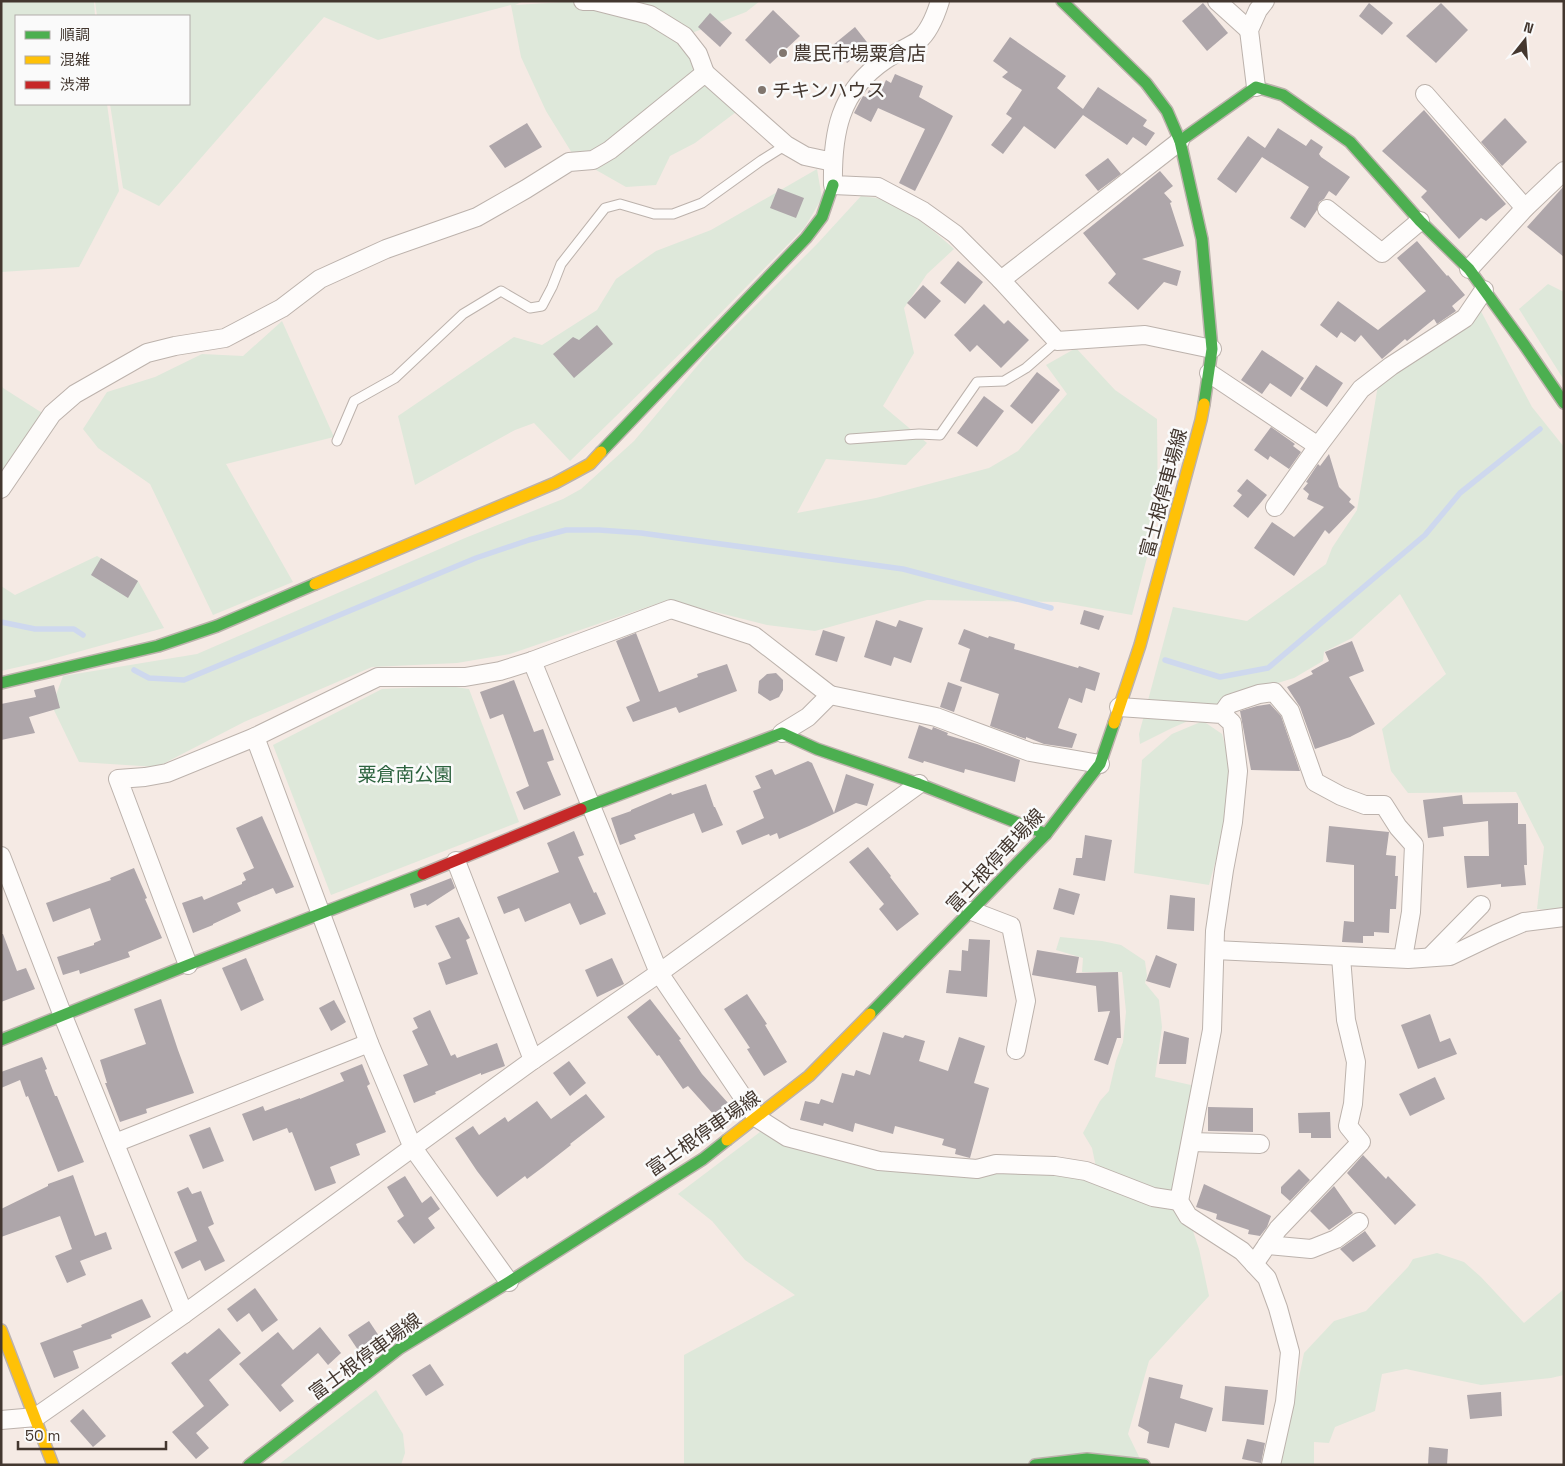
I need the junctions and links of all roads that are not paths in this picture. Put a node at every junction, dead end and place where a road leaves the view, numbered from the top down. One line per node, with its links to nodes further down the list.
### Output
1 (583, 1): 7 (street)
2 (940, 1): 12 (street)
3 (1062, 1): 10 (street, 富士根停車場線)
4 (1217, 1): 6 (street)
5 (1265, 1): 6 (street)
6 (1249, 30): 8 (street)
7 (705, 73): 11 (street); 28 (street)
8 (1256, 87): 10 (street); 17 (street)
9 (1425, 94): 15 (street)
10 (1180, 141): 19 (street); 22 (street, 富士根停車場線)
11 (786, 145): 12 (street); 26 (lane)
12 (833, 162): 14 (street)
13 (1564, 171): 15 (street)
14 (834, 185): 19 (street); 31 (street)
15 (1525, 208): 18 (street)
16 (1327, 209): 17 (street)
17 (1420, 221): 18 (street)
18 (1469, 269): 20 (street)
19 (1001, 280): 21 (street)
20 (1484, 290): 24 (street); 27 (street)
21 (1057, 341): 22 (street); 25 (lane)
22 (1212, 349): 23 (street, 富士根停車場線)
23 (1209, 373): 27 (street); 33 (street, 富士根停車場線)
24 (1564, 403)
25 (850, 439)
26 (337, 441)
27 (1318, 446): 29 (street)
28 (1, 489)
29 (1276, 508)
30 (532, 661): 32 (street); 36 (street); 39 (street)
31 (1, 683)
32 (830, 695): 35 (street); 37 (street)
33 (1119, 707): 34 (street); 37 (street, 富士根停車場線)
34 (1222, 714): 47 (street); 50 (street)
35 (782, 733): 38 (street); 39 (street)
36 (255, 737): 45 (street); 51 (street)
37 (1100, 764): 40 (street, 富士根停車場線)
38 (919, 784): 40 (street); 52 (street)
39 (591, 805): 42 (street); 52 (street)
40 (1046, 834): 44 (street, 富士根停車場線)
41 (1, 856): 53 (street)
42 (456, 861): 45 (street); 57 (street)
43 (1481, 905): 49 (street)
44 (972, 911): 56 (street); 58 (street, 富士根停車場線)
45 (321, 914): 51 (street); 55 (street)
46 (1564, 917): 49 (street)
47 (1215, 950): 48 (street); 59 (street)
48 (1342, 956): 50 (street); 65 (street)
49 (1430, 957): 50 (street)
50 (1403, 958)
51 (188, 965): 53 (street)
52 (660, 973): 57 (street); 58 (street)
53 (63, 1016): 54 (street); 60 (street)
54 (1, 1040)
55 (369, 1043): 60 (street); 62 (street)
56 (1016, 1050)
57 (533, 1060): 62 (street)
58 (757, 1118): 63 (street); 67 (street, 富士根停車場線)
59 (1191, 1142): 61 (street); 63 (street)
60 (115, 1143): 68 (street)
61 (1260, 1144)
62 (413, 1148): 67 (street); 68 (street)
63 (1179, 1201): 66 (street)
64 (1359, 1222): 65 (street)
65 (1267, 1245): 66 (street)
66 (1254, 1264): 76 (street)
67 (510, 1282): 73 (street, 富士根停車場線)
68 (184, 1314): 70 (street)
69 (1, 1330): 70 (street)
70 (36, 1417): 71 (street); 72 (street)
71 (1, 1420)
72 (53, 1465)
73 (248, 1465)
74 (1035, 1465): 75 (street)
75 (1144, 1465)
76 (1272, 1465)

